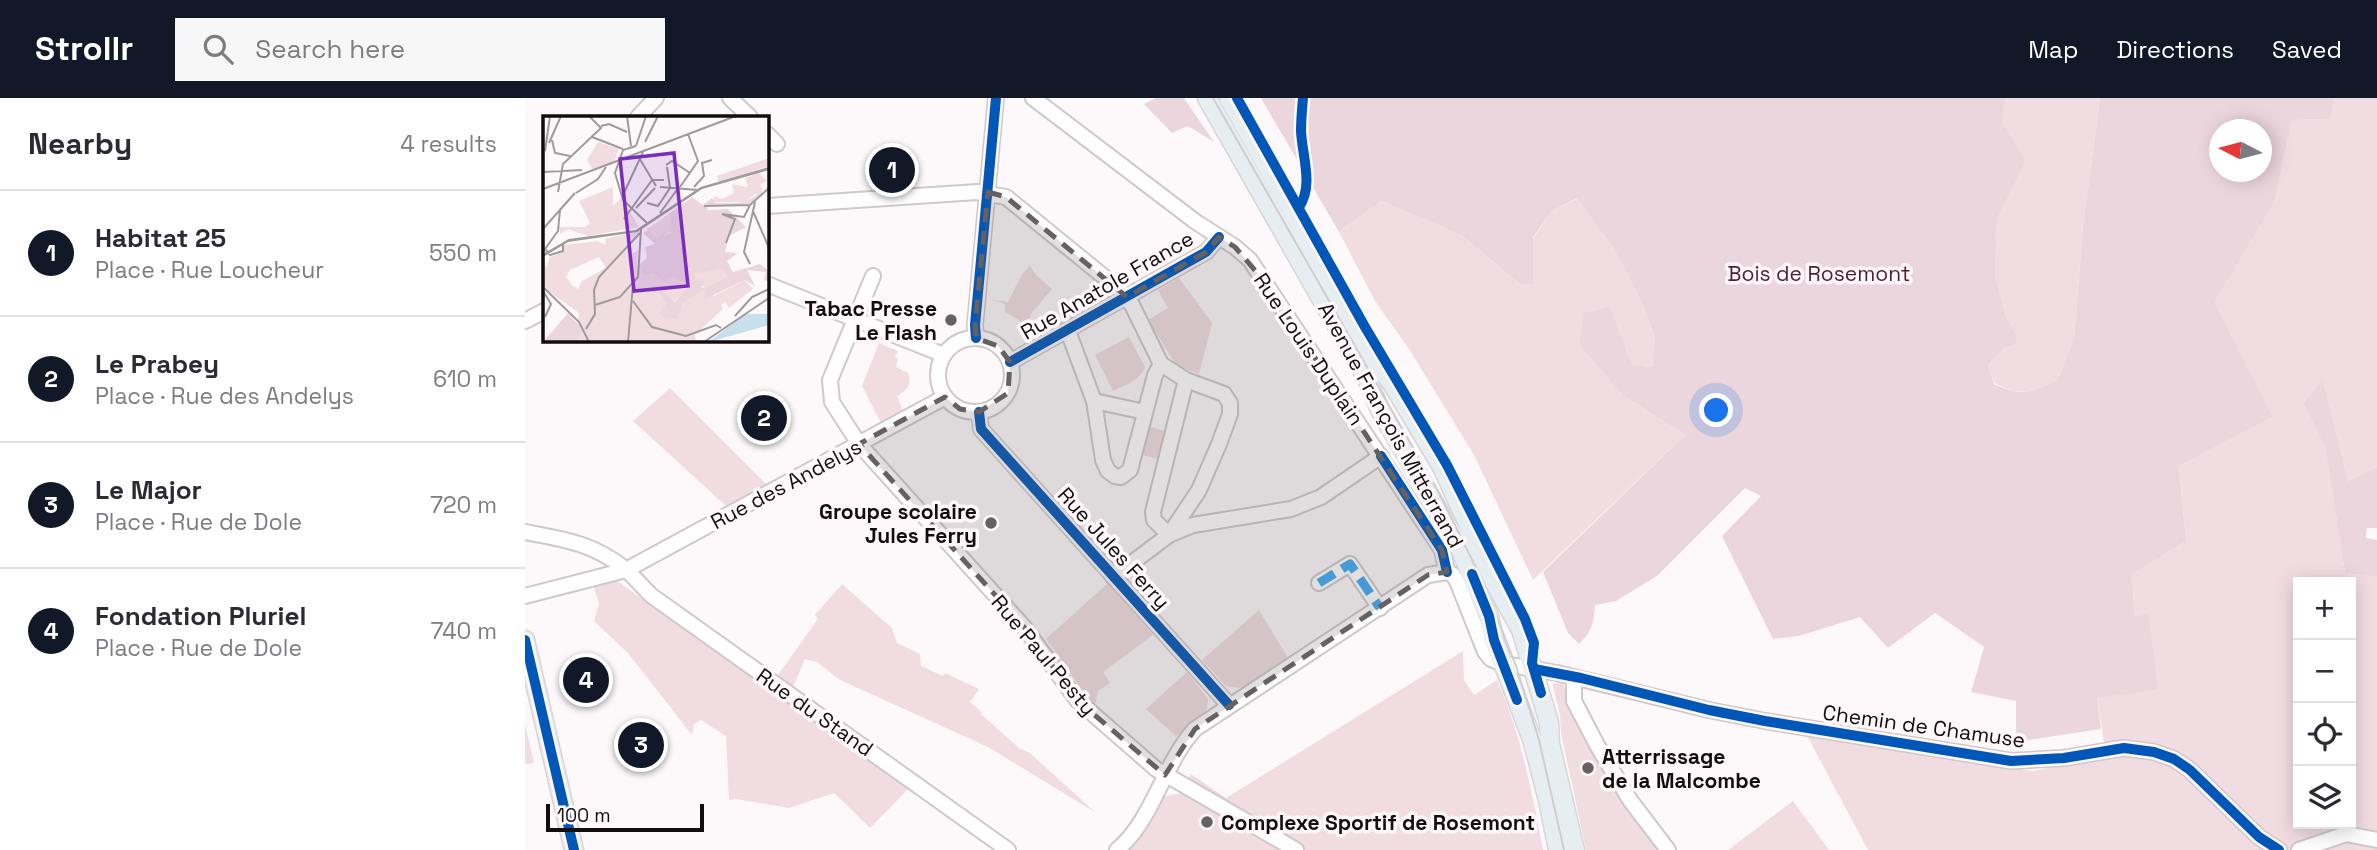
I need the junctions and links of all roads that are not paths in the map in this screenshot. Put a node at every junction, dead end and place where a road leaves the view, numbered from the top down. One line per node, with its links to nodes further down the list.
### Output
1 (656, 98): 7 (street)
2 (730, 98): 8 (street)
3 (996, 98): 9 (street)
4 (1033, 98): 11 (street, Rue Louis Duplain)
5 (1207, 98): 39 (main road, Avenue François Mitterrand)
6 (1229, 98): 40 (main road, Avenue François Mitterrand)
7 (639, 116)
8 (749, 116)
9 (988, 192): 10 (street); 14 (street); 19 (street)
10 (768, 206)
11 (1219, 237): 14 (street, Rue Anatole France); 29 (street, Rue Louis Duplain)
12 (873, 276): 16 (street, Rue Paul Pesty)
13 (768, 284): 16 (street)
14 (1127, 297): 18 (street, Rue Anatole France); 22 (street)
15 (543, 312): 17 (street)
16 (855, 320): 20 (street); 28 (street, Rue Paul Pesty)
17 (525, 321)
18 (1067, 331): 21 (street, Rue Anatole France); 25 (street)
19 (976, 338): 20 (street); 21 (street)
20 (944, 355): 24 (street)
21 (1010, 362): 26 (street)
22 (1161, 364): 23 (street); 27 (street)
23 (1187, 380): 31 (street); 31 (street)
24 (945, 397): 26 (street); 28 (street, Rue des Andelys)
25 (1094, 401): 27 (street); 27 (street)
26 (979, 412): 34 (street, Rue Jules Ferry)
27 (1145, 412)
28 (859, 444): 32 (street, Rue des Andelys); 44 (street, Rue Paul Pesty)
29 (1381, 456): 31 (street); 33 (street, Rue Louis Duplain)
30 (525, 532): 32 (street, Rue du Stand)
31 (1168, 535): 34 (street)
32 (625, 570): 36 (street, Rue des Andelys); 48 (street, Rue du Stand)
33 (1447, 572): 37 (street); 39 (street, Rue Louis Duplain)
34 (1113, 577): 43 (street, Rue Jules Ferry)
35 (1319, 583): 37 (street)
36 (525, 596)
37 (1380, 608): 43 (street)
38 (525, 640): 47 (main road)
39 (1504, 664): 40 (street, Chemin de Chamuse); 51 (main road, Avenue François Mitterrand)
40 (1534, 669): 42 (street, Chemin de Chamuse); 52 (main road, Avenue François Mitterrand)
41 (525, 671): 46 (main road)
42 (1574, 677): 53 (street); 54 (street, Chemin de Chamuse)
43 (1229, 705): 44 (street)
44 (1165, 775): 49 (street); 50 (street, Rue Paul Pesty)
45 (2377, 840): 55 (street)
46 (566, 850)
47 (574, 850)
48 (1008, 850)
49 (1117, 850)
50 (1296, 850)
51 (1558, 850)
52 (1575, 850)
53 (1668, 850)
54 (2279, 850)
55 (2299, 850)

